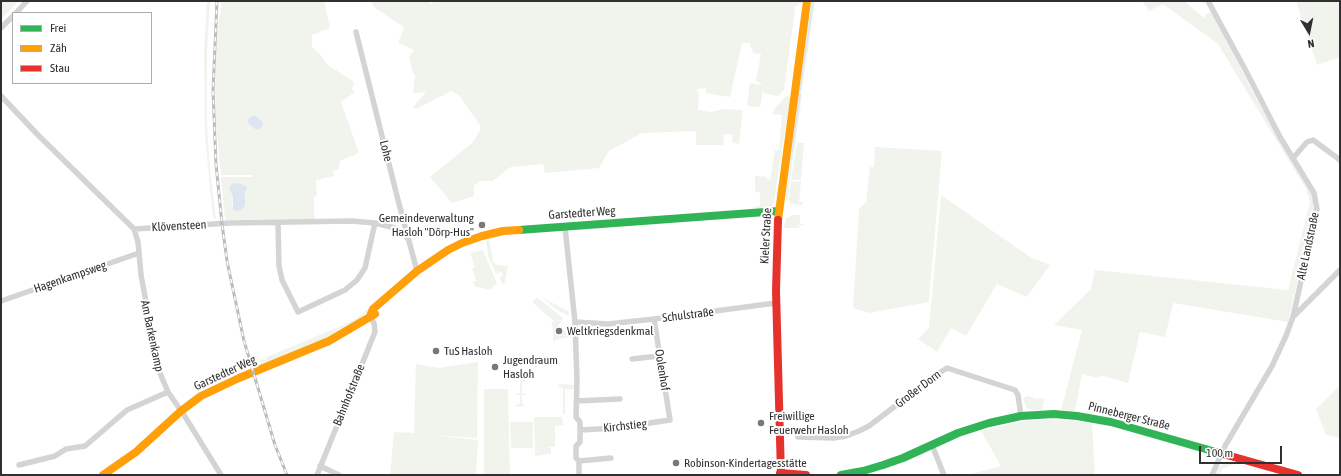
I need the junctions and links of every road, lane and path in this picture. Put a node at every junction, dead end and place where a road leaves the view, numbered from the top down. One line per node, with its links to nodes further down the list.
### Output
1 (27, 1): 4 (street)
2 (807, 1): 11 (main road, Kieler Straße)
3 (1208, 1): 9 (street, Alte Landstraße)
4 (17, 12)
5 (12, 17): 6 (street)
6 (1, 28)
7 (356, 32): 16 (street, Lohe)
8 (1, 96): 15 (street, Klövensteen)
9 (1293, 158): 10 (street); 23 (street, Alte Landstraße)
10 (1340, 160)
11 (779, 211): 14 (main road, Garstedter Weg); 21 (main road, Kieler Straße)
12 (278, 223): 13 (street, Klövensteen); 13 (street); 15 (street, Klövensteen)
13 (375, 223): 16 (street, Klövensteen)
14 (564, 227): 19 (main road, Garstedter Weg); 25 (street)
15 (134, 229): 17 (street, Am Barkenkamp)
16 (408, 238): 19 (street, Lohe)
17 (139, 253): 20 (street, Hagenkampsweg); 28 (street, Am Barkenkamp)
18 (1340, 270): 23 (street)
19 (417, 271): 22 (main road, Garstedter Weg)
20 (1, 301)
21 (776, 303): 24 (street, Schulstraße); 42 (main road, Kieler Straße)
22 (370, 316): 31 (main road, Garstedter Weg); 41 (street, Bahnhofstraße)
23 (1293, 317): 37 (street, Alte Landstraße)
24 (654, 319): 25 (street, Schulstraße); 26 (street, Oolenhof)
25 (575, 322): 30 (street)
26 (660, 356): 27 (street); 33 (street, Oolenhof)
27 (632, 359)
28 (168, 392): 31 (street, Am Barkenkamp); 40 (street)
29 (620, 399): 30 (street)
30 (576, 401): 34 (street)
31 (181, 411): 43 (main road, Garstedter Weg); 44 (street, Am Barkenkamp)
32 (1021, 416): 35 (street, Großer Dorn); 36 (main road, Pinneberger Straße); 37 (main road, Pinneberger Straße)
33 (670, 420): 34 (street, Kirchstieg)
34 (580, 430): 39 (street)
35 (798, 437)
36 (932, 445): 49 (main road, Pinneberger Straße); 50 (street)
37 (1222, 453): 51 (street, Alte Landstraße); 52 (main road, Pinneberger Straße)
38 (611, 458): 39 (street)
39 (579, 461): 47 (street)
40 (19, 465)
41 (320, 466): 45 (street, Bahnhofstraße); 46 (street)
42 (781, 474): 48 (main road)
43 (103, 475)
44 (221, 475)
45 (317, 475)
46 (339, 475)
47 (578, 475)
48 (806, 475)
49 (841, 475)
50 (944, 475)
51 (1212, 475)
52 (1298, 475)

